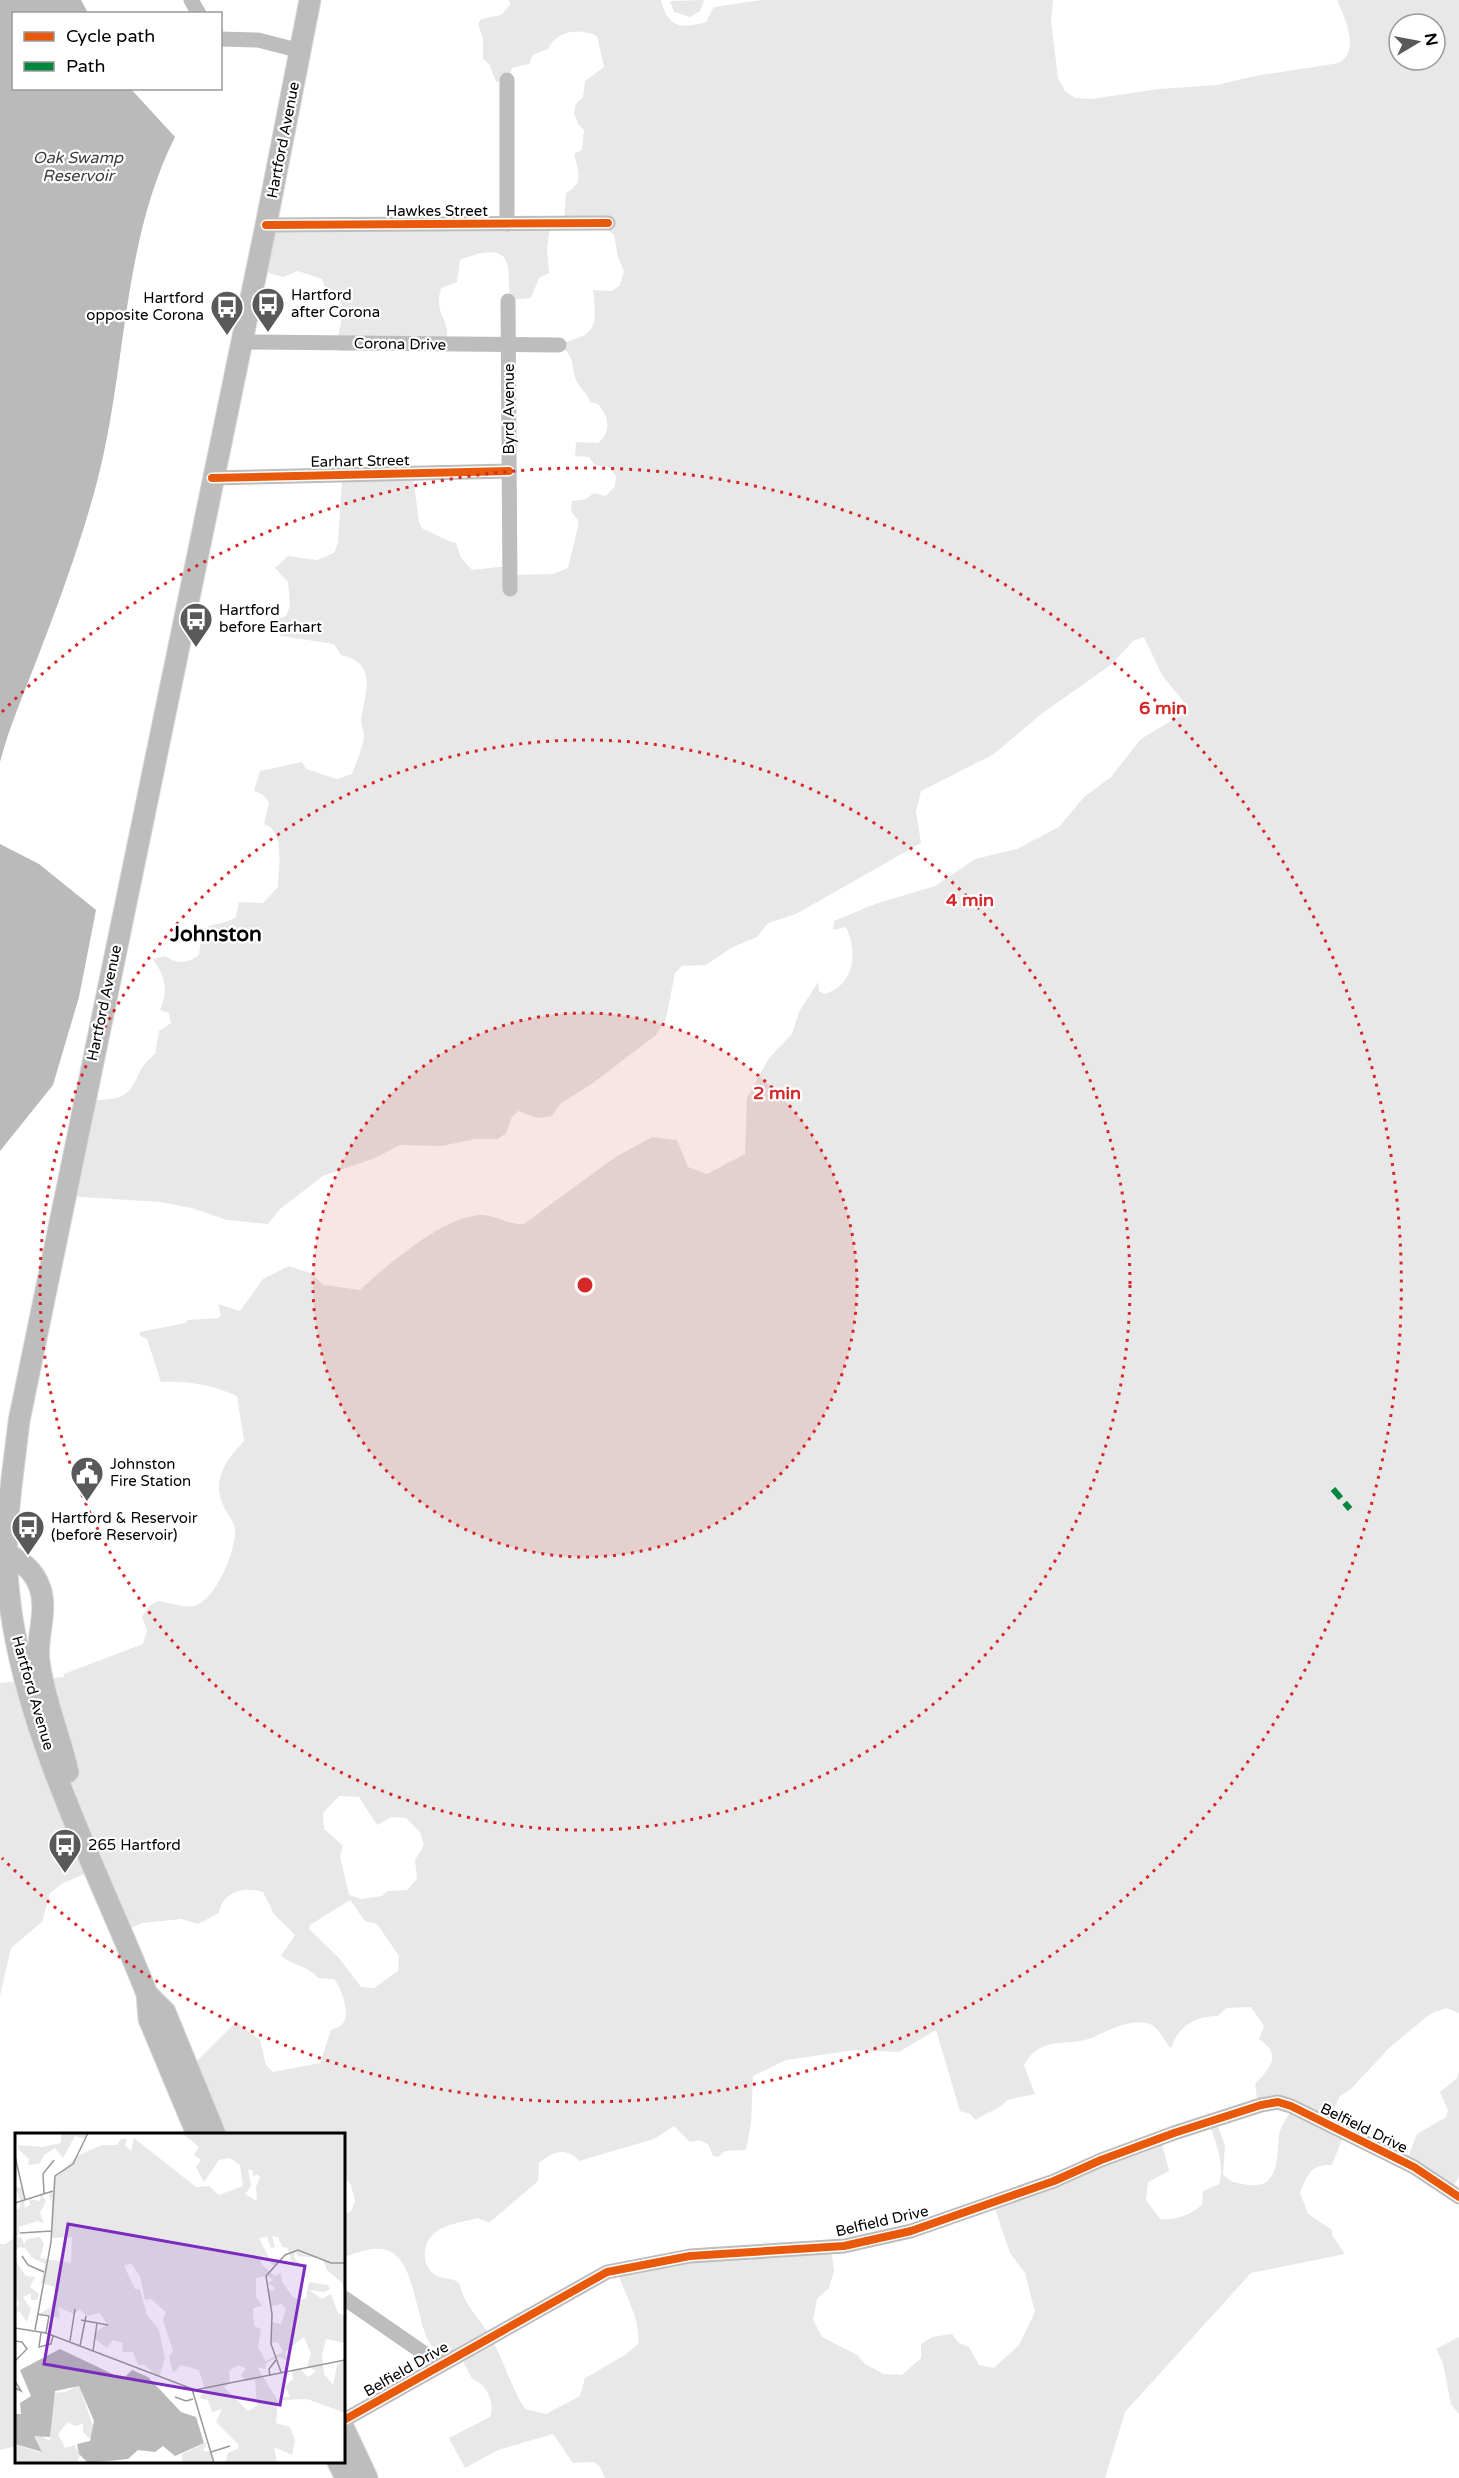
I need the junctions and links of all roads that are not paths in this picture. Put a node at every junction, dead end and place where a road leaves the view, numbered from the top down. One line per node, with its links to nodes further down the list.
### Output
1 (310, 0): 3 (highway, Hartford Avenue)
2 (222, 39): 3 (street)
3 (301, 51): 7 (highway, Hartford Avenue)
4 (507, 80): 6 (street)
5 (608, 223): 6 (street, Hawkes Street)
6 (507, 224): 7 (street, Hawkes Street)
7 (266, 225): 9 (highway, Hartford Avenue)
8 (508, 301): 10 (street, Byrd Avenue)
9 (241, 342): 10 (street, Corona Drive); 13 (highway, Hartford Avenue)
10 (509, 345): 11 (street, Corona Drive); 12 (street, Byrd Avenue)
11 (559, 345)
12 (509, 471): 13 (street, Earhart Street); 14 (street, Byrd Avenue)
13 (212, 478): 15 (highway, Hartford Avenue)
14 (510, 589)
15 (3, 1554): 16 (highway, Hartford Avenue); 16 (highway)
16 (84, 1840): 17 (highway, Hartford Avenue)
17 (147, 1994): 18 (highway, Hartford Avenue); 19 (highway, Hartford Avenue)
18 (197, 2133)
19 (215, 2133)
20 (1459, 2197): 22 (street, Belfield Drive)
21 (345, 2299): 22 (street, Belfield Drive)
22 (452, 2358): 23 (street, Belfield Drive)
23 (345, 2419)
24 (345, 2431): 27 (highway)
25 (338, 2463): 26 (highway)
26 (346, 2478)
27 (367, 2478)

